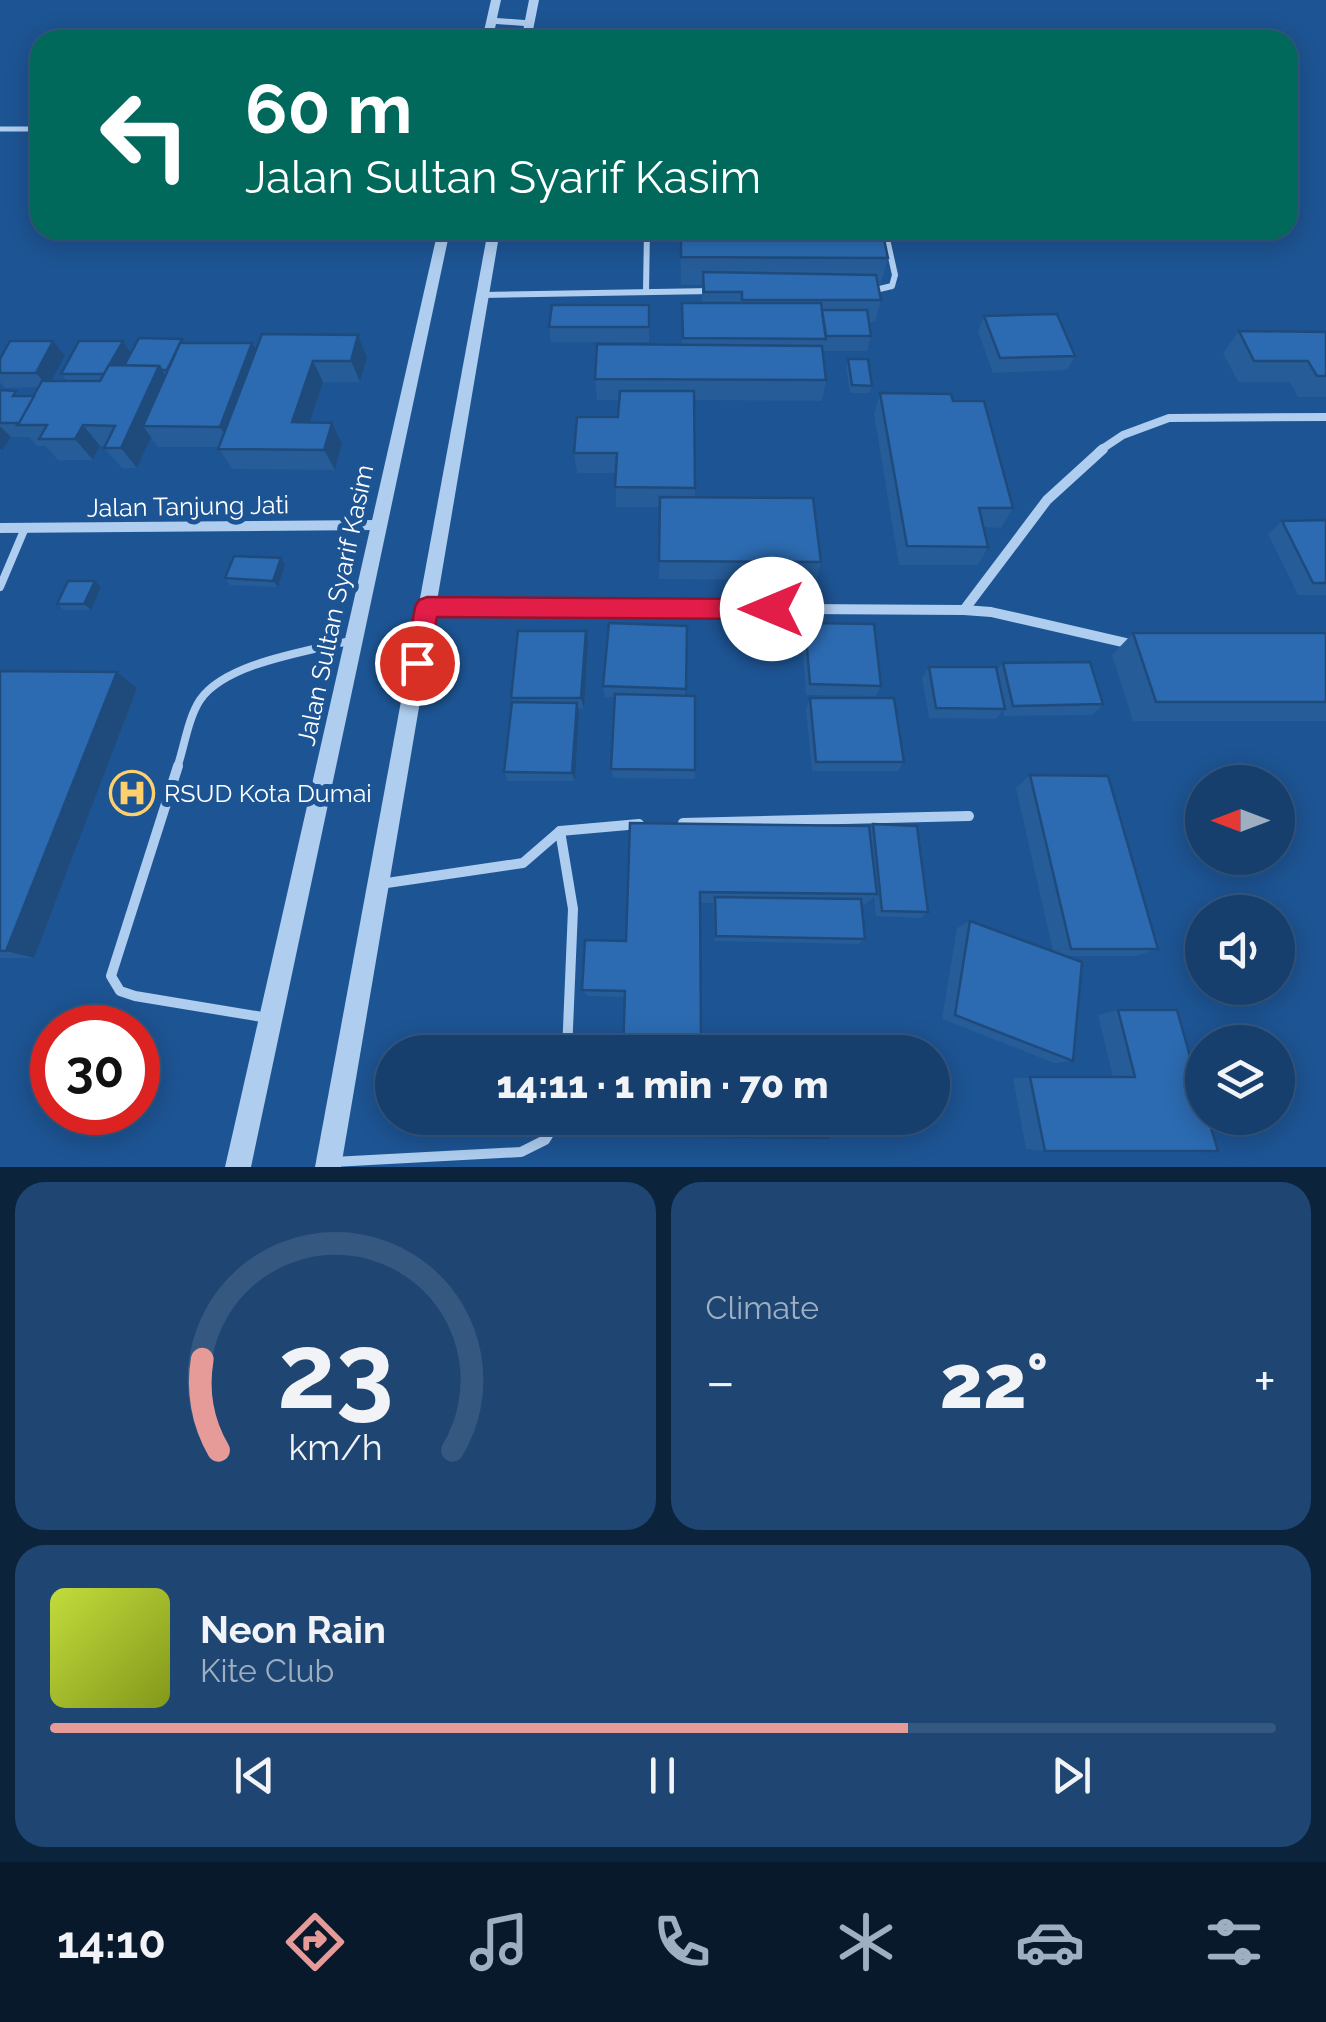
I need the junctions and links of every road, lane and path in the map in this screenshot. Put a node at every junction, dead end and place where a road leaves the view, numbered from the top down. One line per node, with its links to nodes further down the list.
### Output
1 (496, 0): 3 (street)
2 (534, 0): 4 (street)
3 (490, 21): 4 (street); 5 (street)
4 (528, 23): 6 (street)
5 (488, 30)
6 (527, 30)
7 (0, 129): 8 (lane)
8 (30, 129)
9 (442, 240): 18 (street, Jalan Sultan Syarif Kasim)
10 (492, 240): 16 (street)
11 (647, 240): 13 (lane)
12 (888, 240): 15 (lane)
13 (646, 291): 14 (lane); 16 (lane)
14 (725, 291)
15 (863, 291)
16 (482, 296): 22 (street)
17 (1326, 417): 23 (street)
18 (376, 525): 20 (street, Jalan Tanjung Jati); 24 (street, Jalan Sultan Syarif Kasim)
19 (0, 528): 20 (street, Jalan Tanjung Jati)
20 (25, 528): 21 (lane)
21 (0, 587)
22 (427, 607): 23 (street); 30 (street)
23 (964, 610): 25 (street)
24 (354, 640): 31 (street, Jalan Sultan Syarif Kasim); 31 (lane)
25 (1151, 648)
26 (969, 816): 28 (lane)
27 (643, 824): 29 (lane)
28 (662, 824)
29 (560, 831): 30 (lane); 32 (lane)
30 (378, 884): 34 (street)
31 (272, 1019): 35 (street, Jalan Sultan Syarif Kasim)
32 (569, 1035)
33 (551, 1135): 34 (lane)
34 (329, 1165)
35 (238, 1167)

